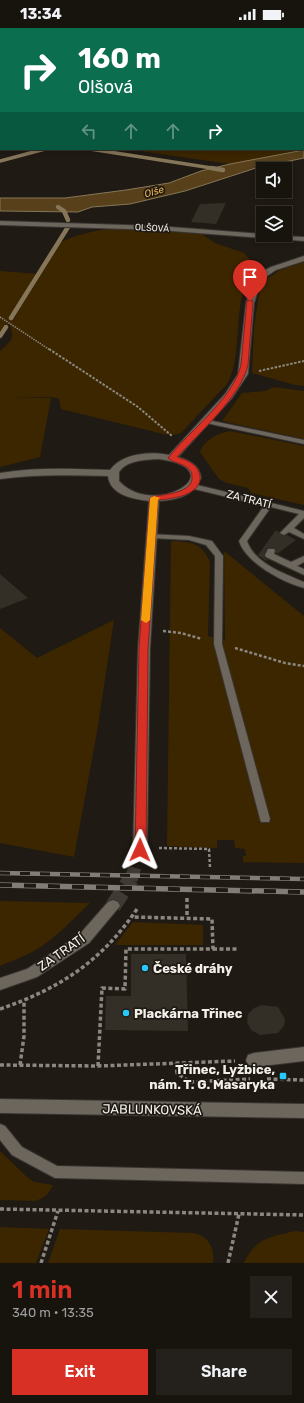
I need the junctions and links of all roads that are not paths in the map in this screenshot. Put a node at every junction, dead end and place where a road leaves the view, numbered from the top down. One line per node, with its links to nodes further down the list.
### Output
1 (0, 223): 2 (street, OLŠOVÁ)
2 (304, 239)
3 (304, 258): 4 (street)
4 (206, 421): 5 (lane); 6 (street)
5 (304, 442)
6 (172, 458): 7 (street); 9 (street)
7 (114, 473): 8 (street); 10 (street)
8 (0, 476)
9 (193, 486): 10 (street); 11 (lane, ZA TRATÍ)
10 (154, 498): 13 (street)
11 (269, 504): 12 (lane, ZA TRATÍ); 19 (lane)
12 (304, 514): 14 (lane)
13 (151, 536): 20 (lane); 21 (street)
14 (304, 537)
15 (271, 551): 17 (lane)
16 (304, 558): 17 (lane)
17 (291, 566): 18 (lane)
18 (304, 572)
19 (304, 585)
20 (265, 819)
21 (140, 850)
22 (114, 906): 23 (street, ZA TRATÍ)
23 (0, 984)
24 (304, 1054): 25 (street)
25 (254, 1060)
26 (0, 1106): 27 (street, JABLUNKOVSKÁ)
27 (304, 1111)
28 (0, 1130): 29 (lane)
29 (304, 1178)

